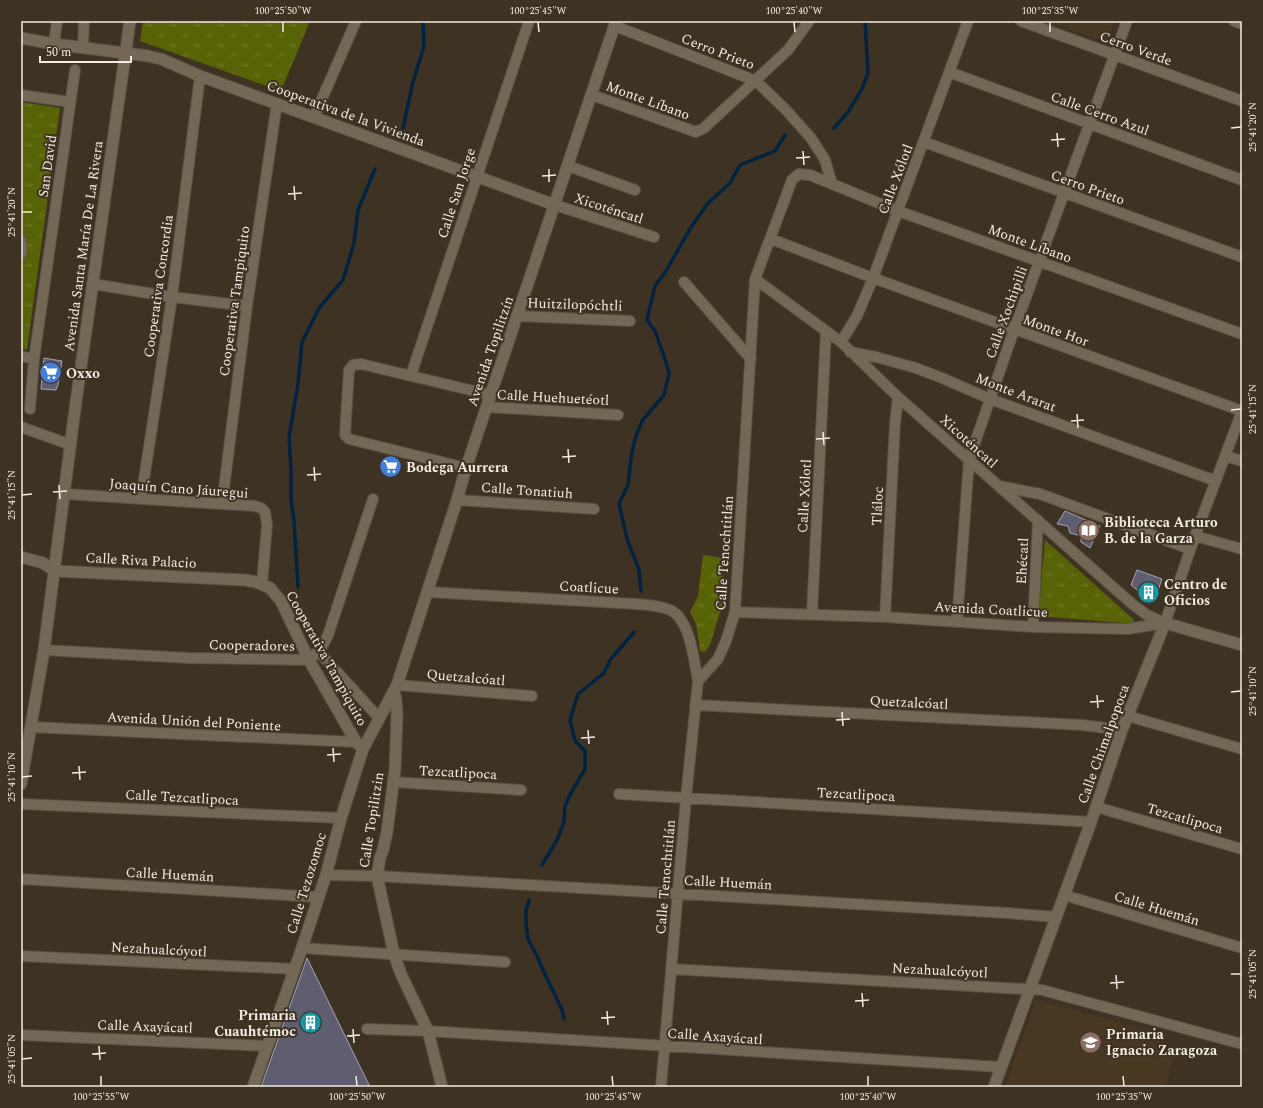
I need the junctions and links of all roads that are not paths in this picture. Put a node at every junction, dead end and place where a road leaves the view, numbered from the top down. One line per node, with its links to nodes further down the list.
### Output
1 (57, 21): 14 (street)
2 (84, 21): 15 (street)
3 (130, 21): 16 (street, Avenida Santa María De La Rivera)
4 (356, 21): 27 (street)
5 (529, 21): 32 (street, Calle San Jorge)
6 (808, 21): 21 (street)
7 (968, 21): 19 (street, Calle Xólotl)
8 (1021, 21): 17 (street, Cerro Verde)
9 (1127, 21): 17 (street, Calle Xochipilli)
10 (1234, 21): 12 (street)
11 (616, 24): 21 (street, Cerro Prieto); 23 (street, Avenida Topilitzín)
12 (1242, 24)
13 (21, 38): 14 (street, Cooperativa de la Vivienda)
14 (54, 44): 15 (street, Cooperativa de la Vivienda)
15 (82, 47): 16 (street, Cooperativa de la Vivienda)
16 (125, 53): 20 (street, Cooperativa de la Vivienda); 48 (street, Avenida Santa María De La Rivera)
17 (1114, 55): 24 (street, Cerro Verde); 28 (street, Calle Xochipilli)
18 (75, 70): 25 (street, San David)
19 (949, 72): 28 (street, Calle Cerro Azul); 29 (street, Calle Xólotl)
20 (200, 76): 26 (street, Cooperativa de la Vivienda); 49 (street, Cooperativa Concordia)
21 (756, 81): 23 (street, Monte Líbano); 34 (street, Cerro Prieto)
22 (21, 95): 25 (street)
23 (592, 95): 30 (street, Avenida Topilitzín)
24 (1242, 101)
25 (70, 102): 59 (street, San David)
26 (277, 103): 27 (street, Cooperativa de la Vivienda); 50 (street, Cooperativa Tampiquito)
27 (314, 117): 32 (street, Cooperativa de la Vivienda)
28 (1089, 124): 33 (street, Calle Cerro Azul); 36 (street, Calle Xochipilli)
29 (924, 142): 36 (street, Cerro Prieto); 38 (street, Calle Xólotl)
30 (568, 166): 35 (street); 37 (street, Avenida Topilitzín)
31 (810, 175): 34 (street, Monte Líbano); 40 (street, Calle Tenochtitlán)
32 (476, 177): 37 (street, Cooperativa de la Vivienda); 61 (street, Calle San Jorge)
33 (1242, 180)
34 (832, 184): 38 (street, Monte Líbano)
35 (635, 190)
36 (1064, 193): 43 (street, Cerro Prieto); 44 (street, Calle Xochipilli)
37 (555, 205): 39 (street, Xicoténcatl); 51 (street, Avenida Topilitzín)
38 (898, 211): 44 (street, Monte Líbano); 45 (street, Calle Xólotl)
39 (654, 237)
40 (771, 239): 45 (street, Monte Hor); 46 (street, Calle Tenochtitlán)
41 (21, 241): 42 (street)
42 (21, 254)
43 (1242, 257)
44 (1040, 262): 53 (street, Calle Xochipilli); 55 (street, Monte Líbano)
45 (873, 278): 53 (street, Monte Hor); 56 (street, Calle Xólotl)
46 (755, 279): 54 (street, Xicoténcatl); 60 (street, Calle Tenochtitlán)
47 (684, 282): 60 (street)
48 (93, 284): 49 (street); 71 (street, Avenida Santa María De La Rivera)
49 (172, 297): 50 (street); 79 (street, Cooperativa Concordia)
50 (247, 306): 82 (street, Cooperativa Tampiquito)
51 (518, 316): 52 (street, Huitzilopóchtli); 62 (street, Avenida Topilitzín)
52 (630, 321)
53 (1014, 330): 64 (street, Calle Xochipilli); 67 (street, Monte Hor)
54 (826, 331): 56 (street, Xicoténcatl); 93 (street, Calle Xólotl)
55 (1242, 334)
56 (841, 342): 57 (street, Xicoténcatl)
57 (850, 352): 63 (street, Xicoténcatl); 64 (street, Monte Ararat)
58 (21, 356): 59 (street)
59 (34, 359): 66 (street, San David)
60 (751, 360): 92 (street, Calle Tenochtitlán)
61 (411, 375): 62 (street, Calle Huehuetéotl); 70 (street, Calle Huehuetéotl)
62 (491, 395): 65 (street, Avenida Topilitzín)
63 (898, 397): 73 (street, Xicoténcatl); 94 (street, Tláloc)
64 (990, 399): 73 (street, Calle Xochipilli); 76 (street, Monte Ararat)
65 (487, 407): 68 (street, Calle Huehuetéotl); 75 (street, Avenida Topilitzín)
66 (30, 409)
67 (1242, 411): 72 (street, Calle Chimalpopoca)
68 (618, 415)
69 (21, 427): 71 (street)
70 (345, 435): 75 (street, Calle Tonatiuh)
71 (71, 445): 78 (street, Avenida Santa María De La Rivera)
72 (1226, 456): 74 (street); 76 (street, Calle Chimalpopoca)
73 (969, 460): 77 (street, Xicoténcatl); 95 (street, Calle Xochipilli)
74 (1242, 461)
75 (466, 468): 81 (street, Avenida Topilitzín)
76 (1216, 480): 85 (street, Calle Chimalpopoca)
77 (998, 486): 84 (street, Xicoténcatl); 86 (street)
78 (65, 494): 79 (street, Joaquín Cano Jáuregui); 89 (street, Avenida Santa María De La Rivera)
79 (141, 499): 82 (street, Joaquín Cano Jáuregui)
80 (373, 499): 100 (street, Cooperadores)
81 (458, 500): 83 (street, Calle Tonatiuh); 91 (street, Avenida Topilitzín)
82 (222, 504): 90 (street, Joaquín Cano Jáuregui)
83 (594, 509)
84 (1038, 520): 96 (street, Xicoténcatl); 97 (street, Ehécatl)
85 (1195, 536): 86 (street, Calle Chimalpopoca); 87 (street)
86 (1190, 549): 96 (street, Calle Chimalpopoca)
87 (1242, 549)
88 (21, 557): 89 (street, Calle Riva Palacio)
89 (55, 571): 90 (street, Calle Riva Palacio); 99 (street, Avenida Santa María De La Rivera)
90 (262, 584): 101 (street, Cooperativa Tampiquito)
91 (428, 592): 102 (street, Coatlicue); 103 (street, Avenida Topilitzín)
92 (735, 612): 93 (street, Avenida Coatlicue); 102 (street, Calle Tenochtitlán)
93 (812, 614): 94 (street, Avenida Coatlicue)
94 (885, 617): 95 (street, Avenida Coatlicue)
95 (957, 622): 97 (street, Avenida Coatlicue)
96 (1165, 623): 97 (street, Avenida Coatlicue); 98 (street, Avenida Coatlicue); 106 (street, Calle Chimalpopoca)
97 (1033, 627)
98 (1242, 645)
99 (44, 650): 101 (street, Cooperadores); 108 (street, Avenida Santa María De La Rivera)
100 (319, 652): 101 (street, Cooperadores); 107 (street, Cooperativa Tampiquito)
101 (309, 660): 110 (street, Cooperativa Tampiquito)
102 (698, 681): 105 (street, Calle Tenochtitlán)
103 (395, 688): 104 (street, Quetzalcóatl); 107 (street, Calle Tezozomoc); 112 (street, Calle Topilitzin)
104 (532, 696)
105 (695, 705): 109 (street, Quetzalcóatl); 116 (street, Calle Tenochtitlán)
106 (1128, 716): 109 (street, Calle Chimalpopoca); 111 (street)
107 (379, 718): 110 (street, Calle Tezozomoc)
108 (31, 727): 110 (street, Avenida Unión del Poniente); 113 (street, Avenida Santa María De La Rivera)
109 (1122, 730): 118 (street, Calle Chimalpopoca)
110 (360, 746): 119 (street, Calle Tezozomoc)
111 (1242, 749)
112 (393, 782): 114 (street, Tezcatlipoca); 123 (street, Calle Topilitzin)
113 (21, 784)
114 (521, 790)
115 (619, 794): 116 (street, Tezcatlipoca)
116 (686, 798): 120 (street, Tezcatlipoca); 125 (street, Calle Tenochtitlán)
117 (21, 804): 119 (street, Calle Tezcatlipoca)
118 (1096, 807): 120 (street, Calle Chimalpopoca); 121 (street, Tezcatlipoca)
119 (341, 818): 122 (street, Calle Tezozomoc)
120 (1091, 822): 126 (street, Calle Chimalpopoca)
121 (1242, 849)
122 (326, 874): 123 (street, Calle Huemán); 127 (street, Calle Tezozomoc)
123 (377, 876): 125 (street, Calle Huemán); 131 (street, Calle Topilitzin)
124 (21, 879): 127 (street, Calle Huemán)
125 (678, 893): 128 (street, Calle Huemán); 135 (street, Calle Tenochtitlán)
126 (1064, 895): 128 (street, Calle Chimalpopoca); 130 (street, Calle Huemán)
127 (318, 897): 129 (street, Calle Tezozomoc)
128 (1056, 917): 136 (street, Calle Chimalpopoca)
129 (302, 948): 131 (street); 134 (street, Calle Tezozomoc)
130 (1242, 948)
131 (394, 954): 133 (street); 138 (street, Calle Topilitzin)
132 (21, 956): 134 (street, Nezahualcóyotl)
133 (505, 962)
134 (295, 969): 141 (street, Calle Tezozomoc)
135 (670, 969): 136 (street, Nezahualcóyotl); 142 (street, Calle Tenochtitlán)
136 (1030, 989): 140 (street, Nezahualcóyotl); 143 (street, Calle Chimalpopoca)
137 (367, 1030): 138 (street, Calle Axayácatl)
138 (428, 1030): 142 (street, Calle Axayácatl); 145 (street, Calle Topilitzin)
139 (21, 1035): 141 (street, Calle Axayácatl)
140 (1242, 1044)
141 (267, 1046): 144 (street, Calle Tezozomoc)
142 (664, 1047): 143 (street, Calle Axayácatl); 146 (street, Calle Tenochtitlán)
143 (1001, 1067): 147 (street, Calle Chimalpopoca)
144 (253, 1087)
145 (442, 1087)
146 (661, 1087)
147 (994, 1087)

